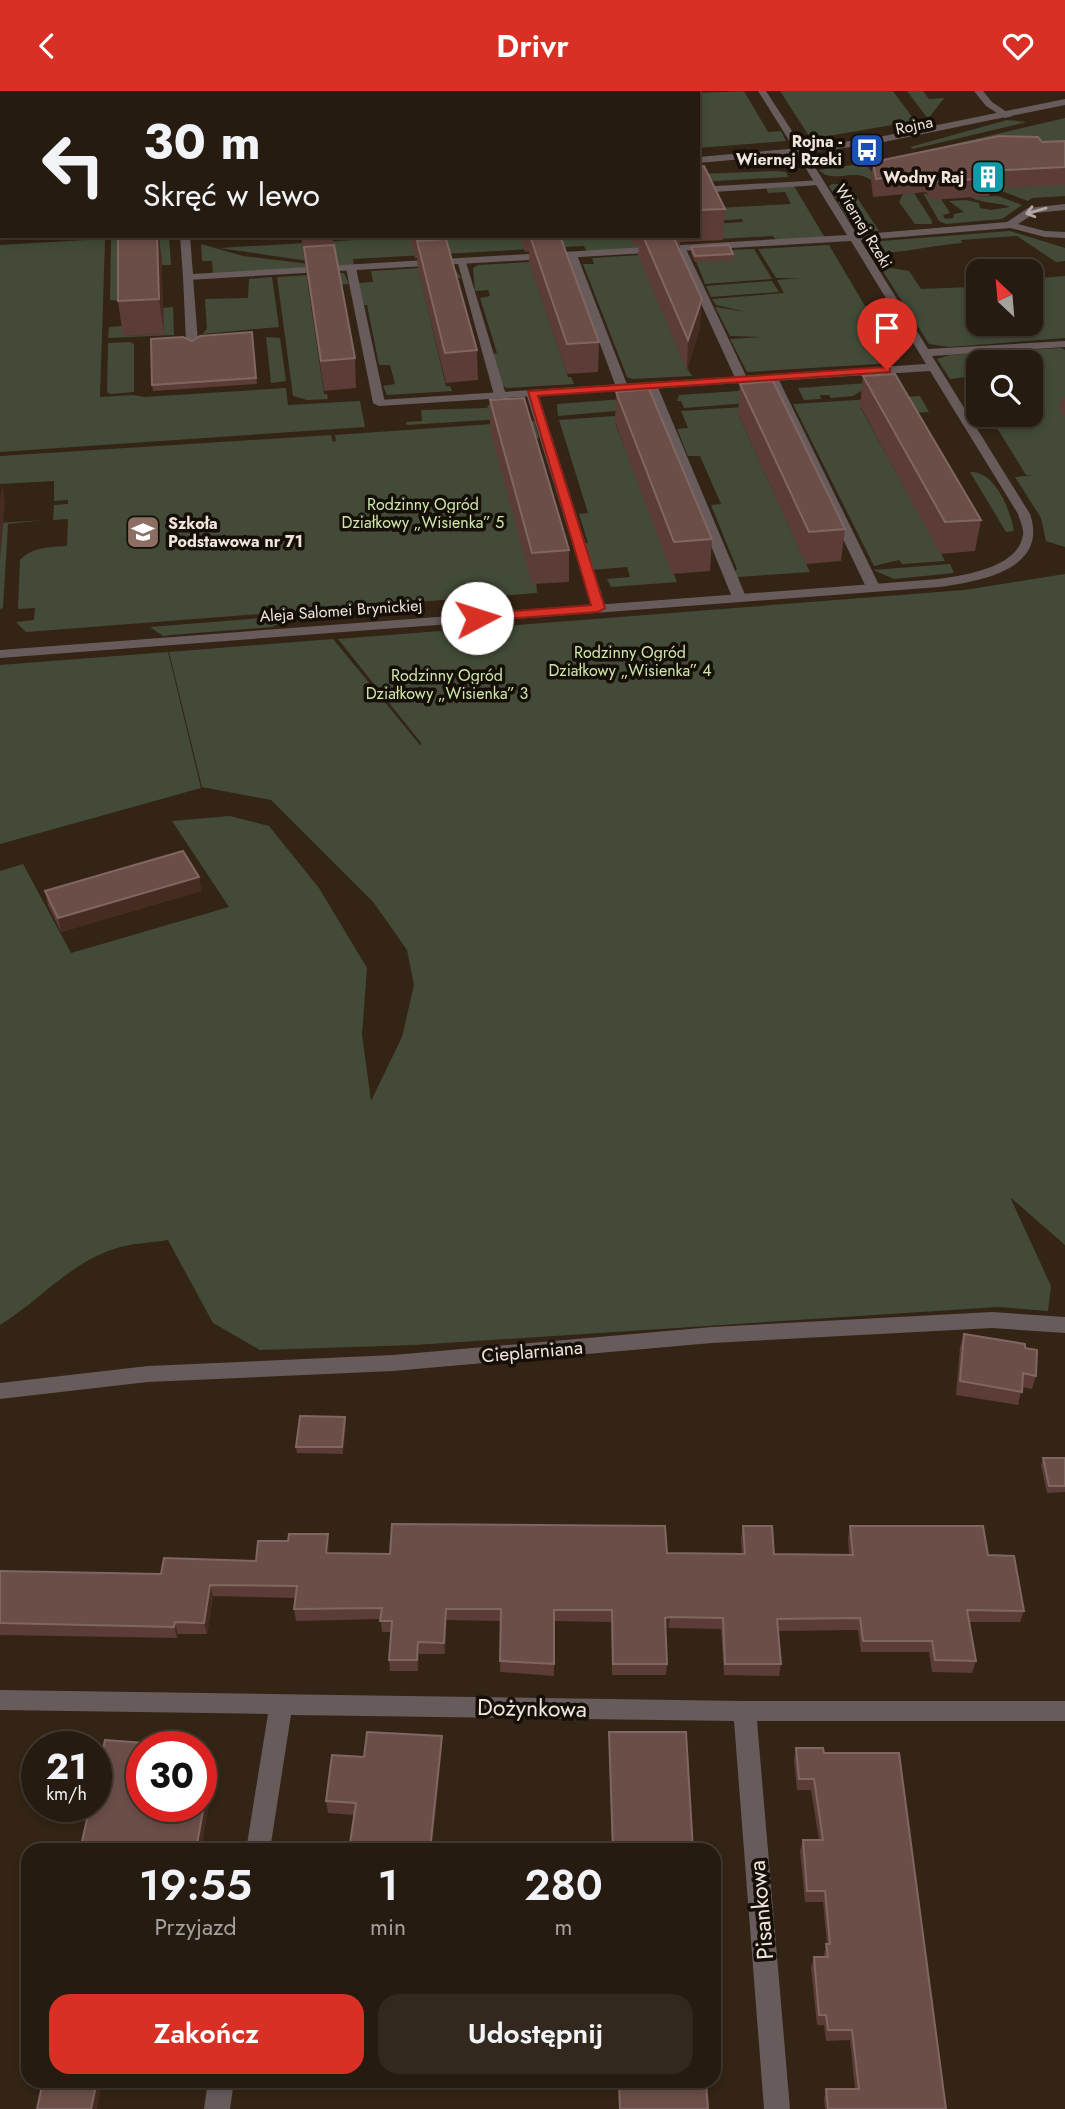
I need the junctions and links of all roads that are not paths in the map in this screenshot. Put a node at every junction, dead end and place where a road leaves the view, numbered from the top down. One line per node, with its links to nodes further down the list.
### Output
1 (762, 91): 5 (street, Wiernej Rzeki)
2 (978, 91): 4 (street)
3 (1065, 102): 4 (street, Rojna)
4 (1008, 116): 5 (street, Rojna)
5 (802, 155): 6 (street, Rojna); 7 (street, Wiernej Rzeki)
6 (700, 162)
7 (819, 182): 8 (street); 12 (street, Wiernej Rzeki)
8 (700, 190)
9 (1065, 207): 10 (street, one-way to 10)
10 (1010, 225): 11 (street); 12 (street)
11 (1065, 235)
12 (852, 237): 14 (street); 21 (street, Wiernej Rzeki)
13 (185, 238): 18 (street)
14 (681, 249): 15 (street); 24 (street)
15 (572, 255): 16 (street); 26 (street)
16 (461, 262): 17 (street); 28 (street)
17 (351, 268): 18 (street); 28 (street)
18 (188, 277): 19 (street)
19 (192, 342)
20 (1065, 344): 21 (street)
21 (924, 353): 22 (street, Wiernej Rzeki)
22 (932, 367): 23 (street); 29 (street, Wiernej Rzeki)
23 (772, 378): 24 (street); 30 (street)
24 (742, 380): 25 (street)
25 (651, 385): 26 (street); 31 (street)
26 (622, 387): 27 (street)
27 (532, 393): 28 (street); 32 (street)
28 (500, 395)
29 (1014, 558): 30 (street, Aleja Salomei Brynickiej)
30 (873, 587): 31 (street, Aleja Salomei Brynickiej)
31 (738, 597): 32 (street, Aleja Salomei Brynickiej)
32 (598, 608): 33 (street, Aleja Salomei Brynickiej)
33 (0, 654)
34 (1065, 1325): 35 (street, Cieplarniana)
35 (0, 1391)
36 (0, 1700): 37 (street, Dożynkowa)
37 (281, 1706): 38 (street, Dożynkowa); 40 (street)
38 (745, 1711): 39 (street, Dożynkowa); 43 (street, Pisankowa)
39 (1065, 1711)
40 (259, 1843)
41 (220, 2088): 42 (street)
42 (217, 2109)
43 (777, 2109)

